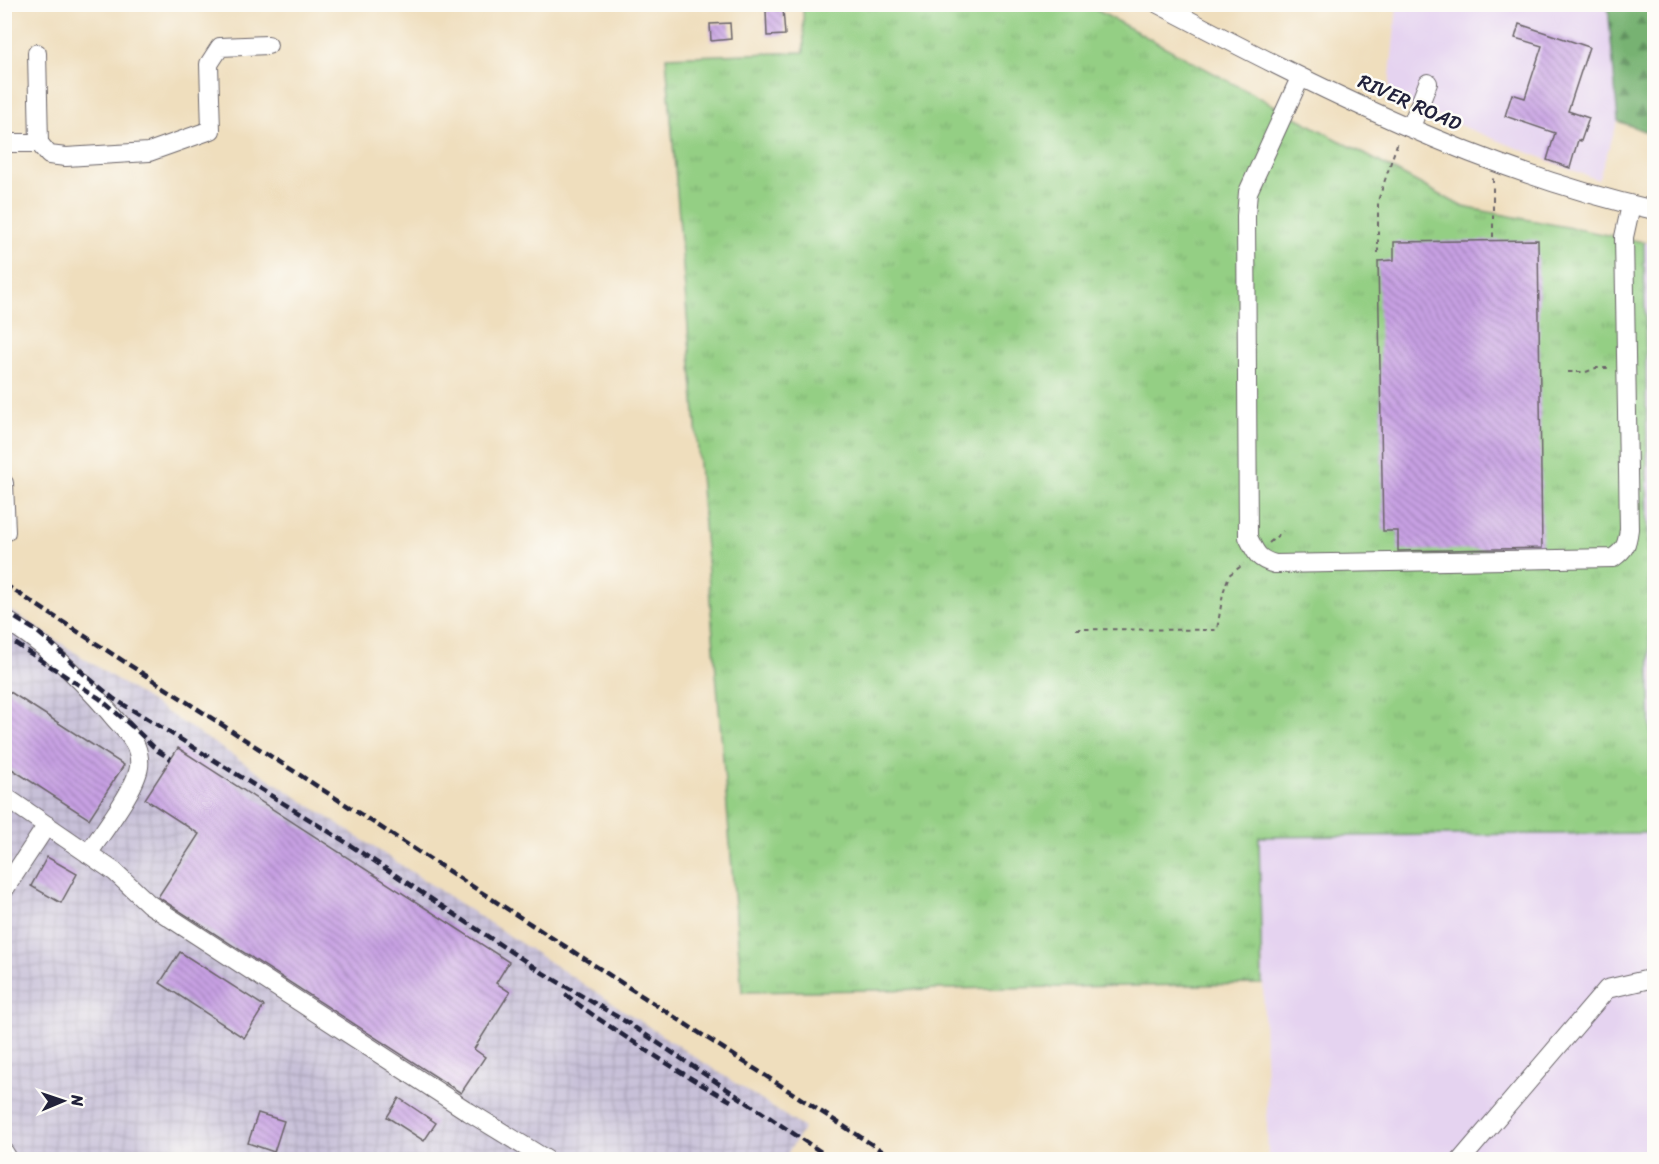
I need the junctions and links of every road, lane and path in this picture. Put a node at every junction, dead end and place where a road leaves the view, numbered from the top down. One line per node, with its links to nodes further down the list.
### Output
1 (1158, 4): 4 (street, RIVER ROAD)
2 (268, 45): 8 (street)
3 (36, 53): 8 (street)
4 (1300, 78): 6 (street, RIVER ROAD); 19 (street)
5 (1428, 83): 6 (street)
6 (1407, 126): 9 (street, RIVER ROAD); 13 (path)
7 (4, 143): 8 (street)
8 (39, 143)
9 (1493, 162): 10 (street, RIVER ROAD); 12 (path)
10 (1631, 205): 11 (street, RIVER ROAD); 15 (street)
11 (1654, 210)
12 (1493, 237)
13 (1378, 253)
14 (1568, 372): 15 (path)
15 (1627, 373): 19 (street)
16 (4, 483): 17 (street)
17 (6, 531)
18 (1283, 531): 19 (path)
19 (1257, 555): 21 (path)
20 (4, 619): 24 (street)
21 (1076, 629)
22 (4, 796): 23 (street)
23 (47, 825): 24 (street); 25 (street)
24 (88, 854): 29 (street)
25 (4, 890)
26 (1654, 978): 30 (street)
27 (4, 1152): 28 (street)
28 (9, 1160)
29 (547, 1160)
30 (1461, 1160)

